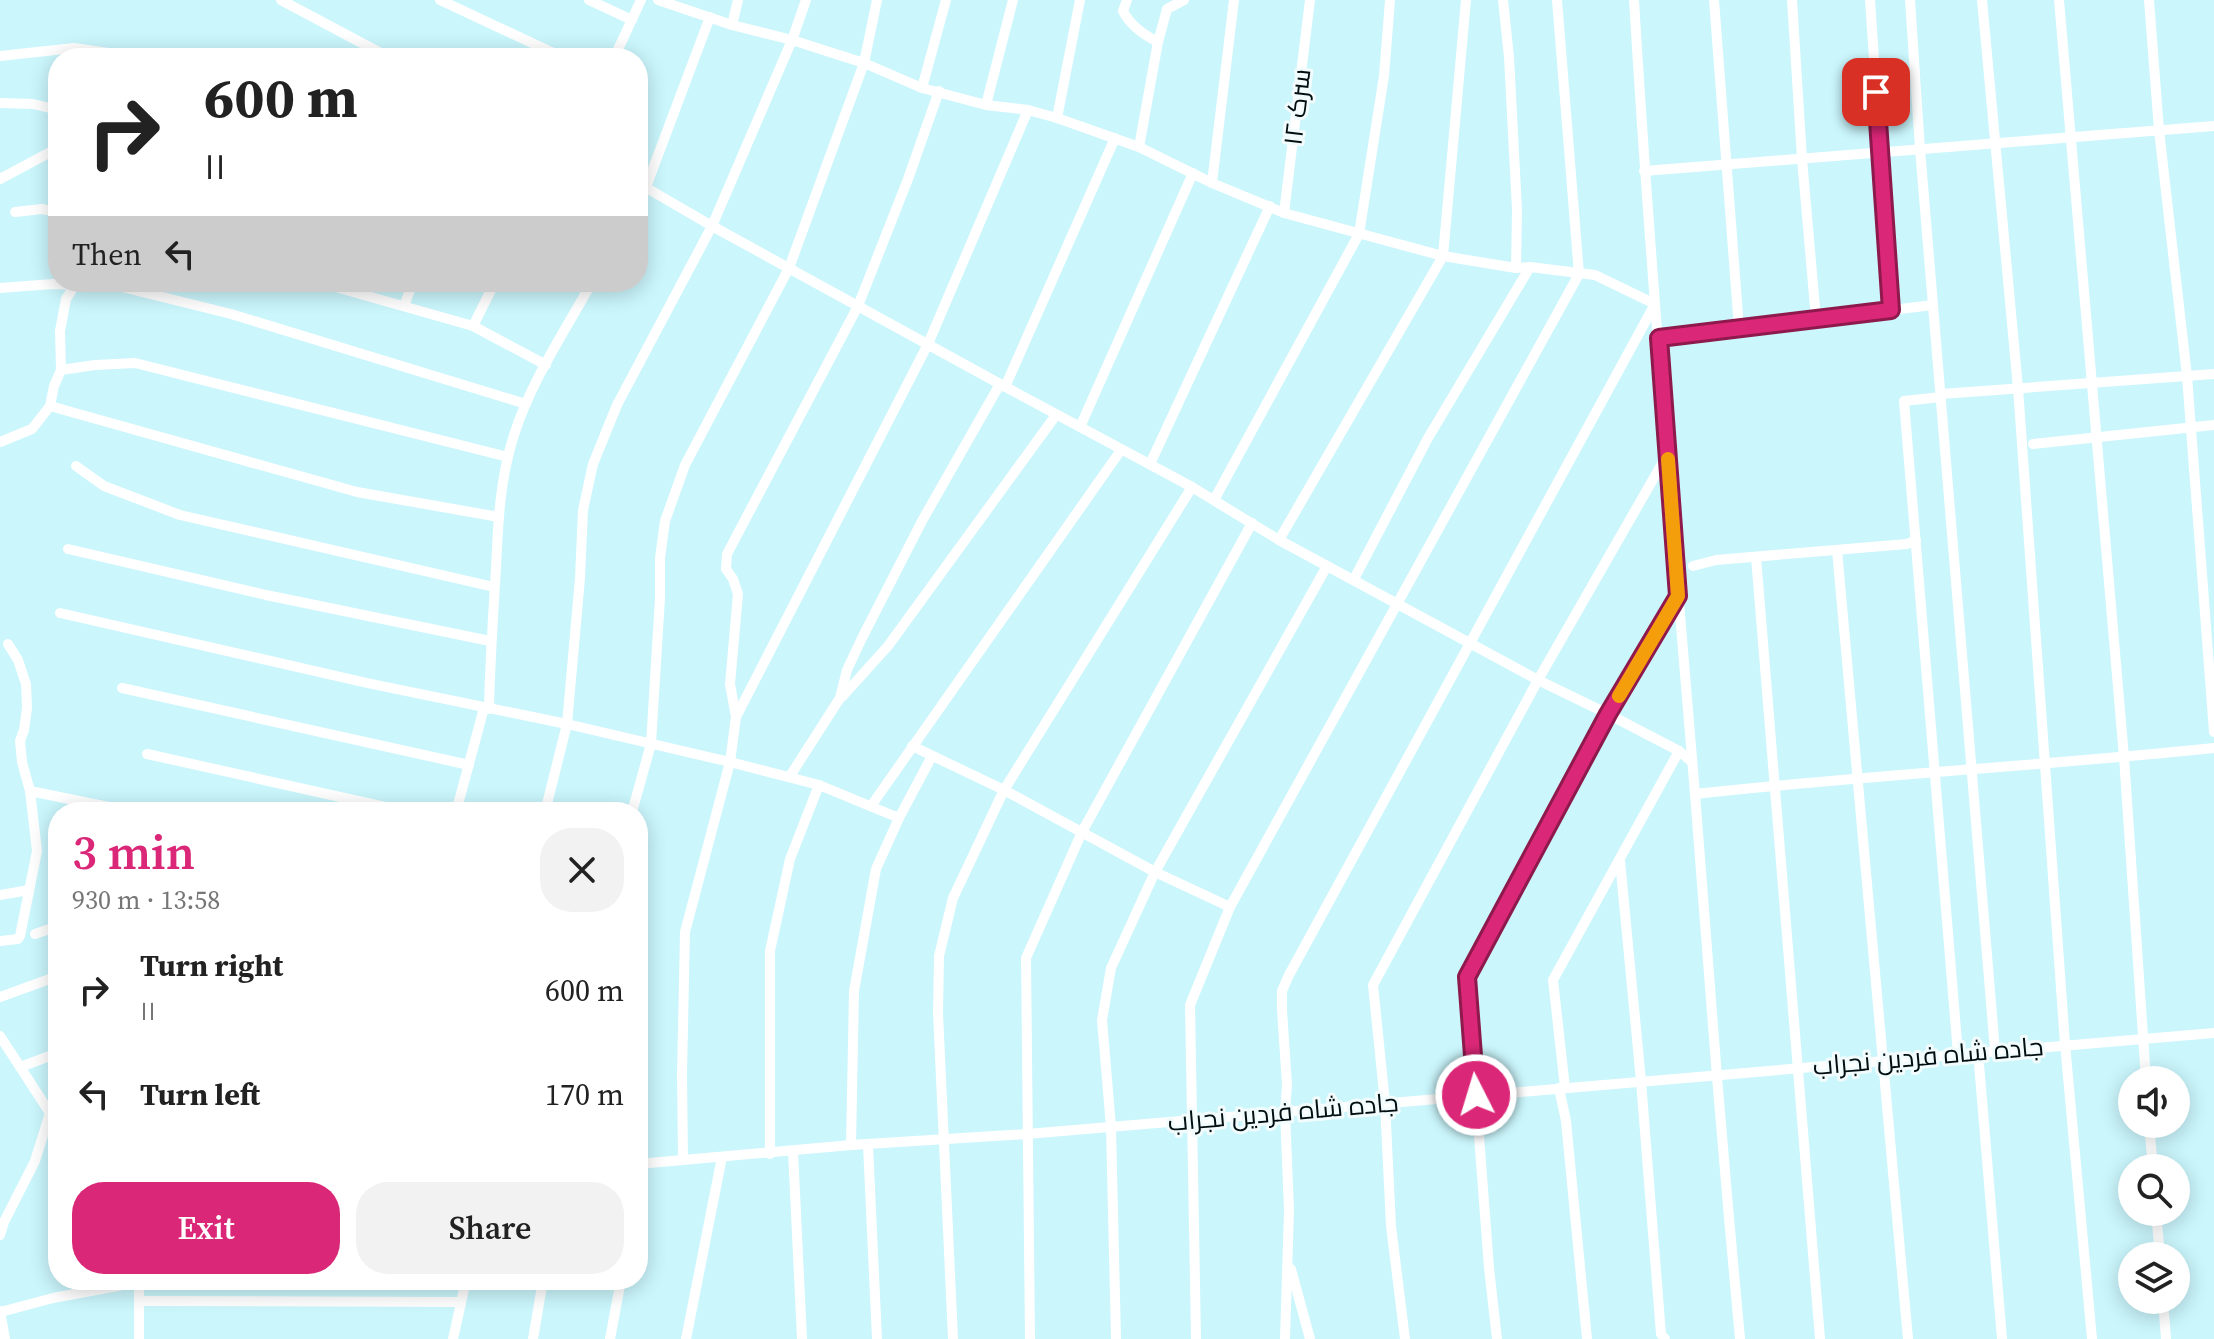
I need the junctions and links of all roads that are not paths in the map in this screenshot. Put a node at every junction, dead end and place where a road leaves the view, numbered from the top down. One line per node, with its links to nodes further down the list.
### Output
1 (281, 0): 33 (street)
2 (440, 0): 34 (street)
3 (589, 0): 29 (street)
4 (641, 0): 29 (street)
5 (658, 0): 28 (street)
6 (738, 0): 30 (street)
7 (806, 0): 31 (street)
8 (877, 0): 38 (street)
9 (946, 0): 39 (street)
10 (1013, 0): 42 (street)
11 (1080, 0): 45 (street)
12 (1127, 0): 32 (street)
13 (1184, 0): 32 (street)
14 (1234, 0): 61 (street)
15 (1310, 0): 66 (street, سرک ۱۲)
16 (1390, 0): 68 (street)
17 (1466, 0): 69 (street)
18 (1503, 0): 72 (street)
19 (1557, 0): 73 (street)
20 (1634, 0): 58 (street)
21 (1714, 0): 56 (street)
22 (1792, 0): 55 (street)
23 (1870, 0): 54 (street)
24 (1910, 0): 52 (street)
25 (1982, 0): 50 (street)
26 (2059, 0): 48 (street)
27 (2149, 0): 47 (street)
28 (710, 17): 30 (street); 57 (street)
29 (632, 20): 35 (street)
30 (732, 25): 31 (street)
31 (792, 40): 38 (street); 67 (street)
32 (1158, 42): 51 (street)
33 (371, 48)
34 (543, 48)
35 (619, 48)
36 (48, 51): 37 (street)
37 (0, 56)
38 (864, 63): 39 (street); 71 (street)
39 (922, 88): 40 (street)
40 (939, 91): 42 (street); 85 (street)
41 (0, 103): 43 (street)
42 (986, 105): 44 (street)
43 (48, 108)
44 (1028, 110): 45 (street); 91 (street)
45 (1057, 118): 49 (street)
46 (2214, 126): 47 (street)
47 (2159, 130): 48 (street); 95 (street)
48 (2071, 137): 50 (street); 96 (street)
49 (1115, 138): 51 (street); 97 (street)
50 (1994, 143): 52 (street); 98 (street)
51 (1139, 147): 59 (street)
52 (1920, 149): 54 (street); 83 (street)
53 (48, 153): 60 (street)
54 (1879, 153): 55 (street); 86 (street)
55 (1802, 159): 56 (street); 87 (street)
56 (1726, 165): 58 (street); 89 (street)
57 (648, 170)
58 (1644, 171): 82 (street)
59 (1193, 173): 61 (street); 104 (street)
60 (0, 179)
61 (1212, 183): 63 (street)
62 (648, 189): 67 (street)
63 (1270, 206): 66 (street); 112 (street)
64 (48, 210): 65 (street)
65 (15, 212)
66 (1284, 213): 68 (street)
67 (712, 226): 71 (street); 139 (street)
68 (1359, 234): 69 (street); 115 (street)
69 (1443, 256): 72 (street); 118 (street)
70 (1530, 267): 72 (street); 73 (street); 125 (street)
71 (789, 268): 85 (street); 141 (street)
72 (1516, 268)
73 (1579, 274): 82 (street); 128 (street)
74 (48, 284): 75 (street)
75 (0, 288)
76 (71, 292): 93 (street)
77 (142, 292): 100 (street)
78 (354, 292): 84 (street)
79 (409, 292): 84 (street)
80 (490, 292): 88 (street)
81 (586, 292): 92 (street)
82 (1655, 304): 90 (street); 132 (street)
83 (1933, 305): 86 (street); 99 (street)
84 (404, 306): 88 (street)
85 (858, 306): 91 (street); 138 (street)
86 (1891, 310): 87 (street)
87 (1816, 319): 89 (street)
88 (473, 326): 92 (street)
89 (1739, 328): 90 (street)
90 (1659, 338): 110 (street)
91 (928, 344): 97 (street); 138 (street)
92 (546, 365): 100 (street)
93 (61, 370): 101 (street); 111 (street)
94 (2214, 374): 95 (street)
95 (2187, 376): 96 (street); 105 (street)
96 (2092, 382): 98 (street); 106 (street)
97 (1002, 386): 102 (street); 135 (street)
98 (2018, 388): 99 (street); 150 (street)
99 (1941, 396): 119 (street); 152 (street)
100 (526, 404): 111 (street)
101 (50, 406): 107 (street); 116 (street)
102 (1056, 415): 104 (street); 135 (street)
103 (2214, 425): 105 (street)
104 (1080, 427): 109 (street)
105 (2191, 427): 106 (street); 140 (street)
106 (2096, 438): 108 (street); 147 (street)
107 (0, 442)
108 (2033, 444)
109 (1121, 450): 112 (street); 142 (street)
110 (1667, 454): 127 (street); 133 (street)
111 (508, 457): 116 (street)
112 (1150, 464): 114 (street)
113 (76, 466): 126 (street)
114 (1192, 487): 115 (street); 158 (street)
115 (1214, 500): 117 (street)
116 (499, 517): 126 (street)
117 (1252, 523): 118 (street); 168 (street)
118 (1279, 540): 123 (street)
119 (1916, 540): 121 (street); 153 (street)
120 (68, 549): 130 (street)
121 (1837, 550): 122 (street); 155 (street)
122 (1756, 557): 124 (street); 157 (street)
123 (1327, 566): 125 (street); 170 (street)
124 (1693, 566)
125 (1354, 579): 128 (street)
126 (494, 587): 130 (street)
127 (1678, 596): 137 (street); 149 (street)
128 (1397, 605): 132 (street); 173 (street)
129 (60, 613): 136 (street)
130 (490, 641): 136 (street)
131 (8, 644): 159 (street)
132 (1469, 644): 133 (street); 197 (street)
133 (1538, 680): 137 (street); 195 (street)
134 (122, 688): 151 (street)
135 (840, 698): 154 (street)
136 (486, 708): 139 (street); 151 (street)
137 (1608, 714): 144 (street); 194 (street)
138 (736, 717): 148 (street)
139 (567, 724): 141 (street); 164 (street)
140 (2214, 732)
141 (651, 744): 148 (street); 165 (street)
142 (912, 746): 146 (street); 166 (street)
143 (2214, 748): 147 (street)
144 (1679, 751): 149 (street); 169 (street)
145 (147, 754): 162 (street)
146 (932, 756): 158 (street); 167 (street)
147 (2124, 757): 150 (street); 181 (street)
148 (730, 762): 154 (street); 208 (street)
149 (1692, 762): 160 (street)
150 (2043, 763): 152 (street); 182 (street)
151 (469, 765): 163 (street)
152 (1972, 770): 153 (street); 183 (street)
153 (1935, 773): 155 (street); 185 (street)
154 (790, 776): 156 (street)
155 (1859, 780): 157 (street); 187 (street)
156 (819, 785): 166 (street); 206 (street)
157 (1776, 785): 160 (street); 190 (street)
158 (1004, 790): 168 (street); 202 (street)
159 (30, 791): 161 (street); 171 (street)
160 (1695, 794): 191 (street)
161 (84, 802)
162 (363, 802)
163 (459, 802)
164 (548, 802)
165 (635, 802)
166 (871, 806): 167 (street)
167 (899, 818): 203 (street)
168 (1082, 832): 170 (street); 201 (street)
169 (1620, 861): 192 (street); 193 (street)
170 (1155, 872): 173 (street); 200 (street)
171 (29, 890): 172 (street); 176 (street)
172 (0, 895)
173 (1230, 907): 199 (street)
174 (48, 929): 175 (street)
175 (35, 934)
176 (0, 941)
177 (48, 980): 178 (street)
178 (0, 997)
179 (2214, 1033): 181 (street, جاده شاه فردین نجراب)
180 (0, 1036): 189 (street)
181 (2143, 1038): 182 (street, جاده شاه فردین نجراب); 188 (street)
182 (2065, 1044): 183 (street, جاده شاه فردین نجراب); 243 (street)
183 (1995, 1051): 184 (street, جاده شاه فردین نجراب)
184 (1978, 1052): 185 (street, جاده شاه فردین نجراب); 242 (street)
185 (1958, 1054): 187 (street, جاده شاه فردین نجراب)
186 (48, 1057): 189 (street)
187 (1882, 1060): 190 (street, جاده شاه فردین نجراب); 241 (street)
188 (2145, 1066)
189 (20, 1067): 196 (street)
190 (1797, 1068): 191 (street, جاده شاه فردین نجراب); 240 (street)
191 (1716, 1075): 192 (street, جاده شاه فردین نجراب); 239 (street)
192 (1641, 1081): 193 (street, جاده شاه فردین نجراب); 238 (street)
193 (1562, 1088): 194 (street, جاده شاه فردین نجراب); 237 (street)
194 (1476, 1095): 195 (street, جاده شاه فردین نجراب); 236 (street)
195 (1385, 1103): 197 (street, جاده شاه فردین نجراب); 235 (street)
196 (48, 1110)
197 (1285, 1112): 199 (street, جاده شاه فردین نجراب); 211 (street)
198 (48, 1119): 210 (street)
199 (1193, 1120): 200 (street, جاده شاه فردین نجراب); 232 (street)
200 (1111, 1127): 201 (street, جاده شاه فردین نجراب); 231 (street)
201 (1027, 1134): 202 (street, جاده شاه فردین نجراب); 230 (street)
202 (944, 1139): 204 (street, جاده شاه فردین نجراب); 229 (street)
203 (851, 1145): 204 (street, جاده شاه فردین نجراب); 205 (street, جاده شاه فردین نجراب)
204 (868, 1145): 228 (street)
205 (793, 1151): 206 (street, جاده شاه فردین نجراب); 227 (street)
206 (770, 1154): 207 (street, جاده شاه فردین نجراب)
207 (722, 1157): 208 (street, جاده شاه فردین نجراب); 226 (street)
208 (683, 1160): 209 (street, جاده شاه فردین نجراب)
209 (648, 1164)
210 (0, 1235)
211 (1287, 1256): 233 (street); 234 (street)
212 (88, 1290): 219 (street)
213 (141, 1290): 217 (street)
214 (464, 1290): 218 (street)
215 (541, 1290): 224 (street)
216 (619, 1290): 225 (street)
217 (141, 1301): 218 (street); 222 (street)
218 (461, 1302): 223 (street)
219 (0, 1311): 221 (street)
220 (2164, 1314): 244 (street)
221 (5, 1339)
222 (139, 1339)
223 (453, 1339)
224 (533, 1339)
225 (610, 1339)
226 (686, 1339)
227 (802, 1339)
228 (877, 1339)
229 (953, 1339)
230 (1030, 1339)
231 (1116, 1339)
232 (1196, 1339)
233 (1285, 1339)
234 (1310, 1339)
235 (1405, 1339)
236 (1497, 1339)
237 (1587, 1339)
238 (1665, 1339)
239 (1740, 1339)
240 (1820, 1339)
241 (1908, 1339)
242 (2002, 1339)
243 (2092, 1339)
244 (2166, 1339)

